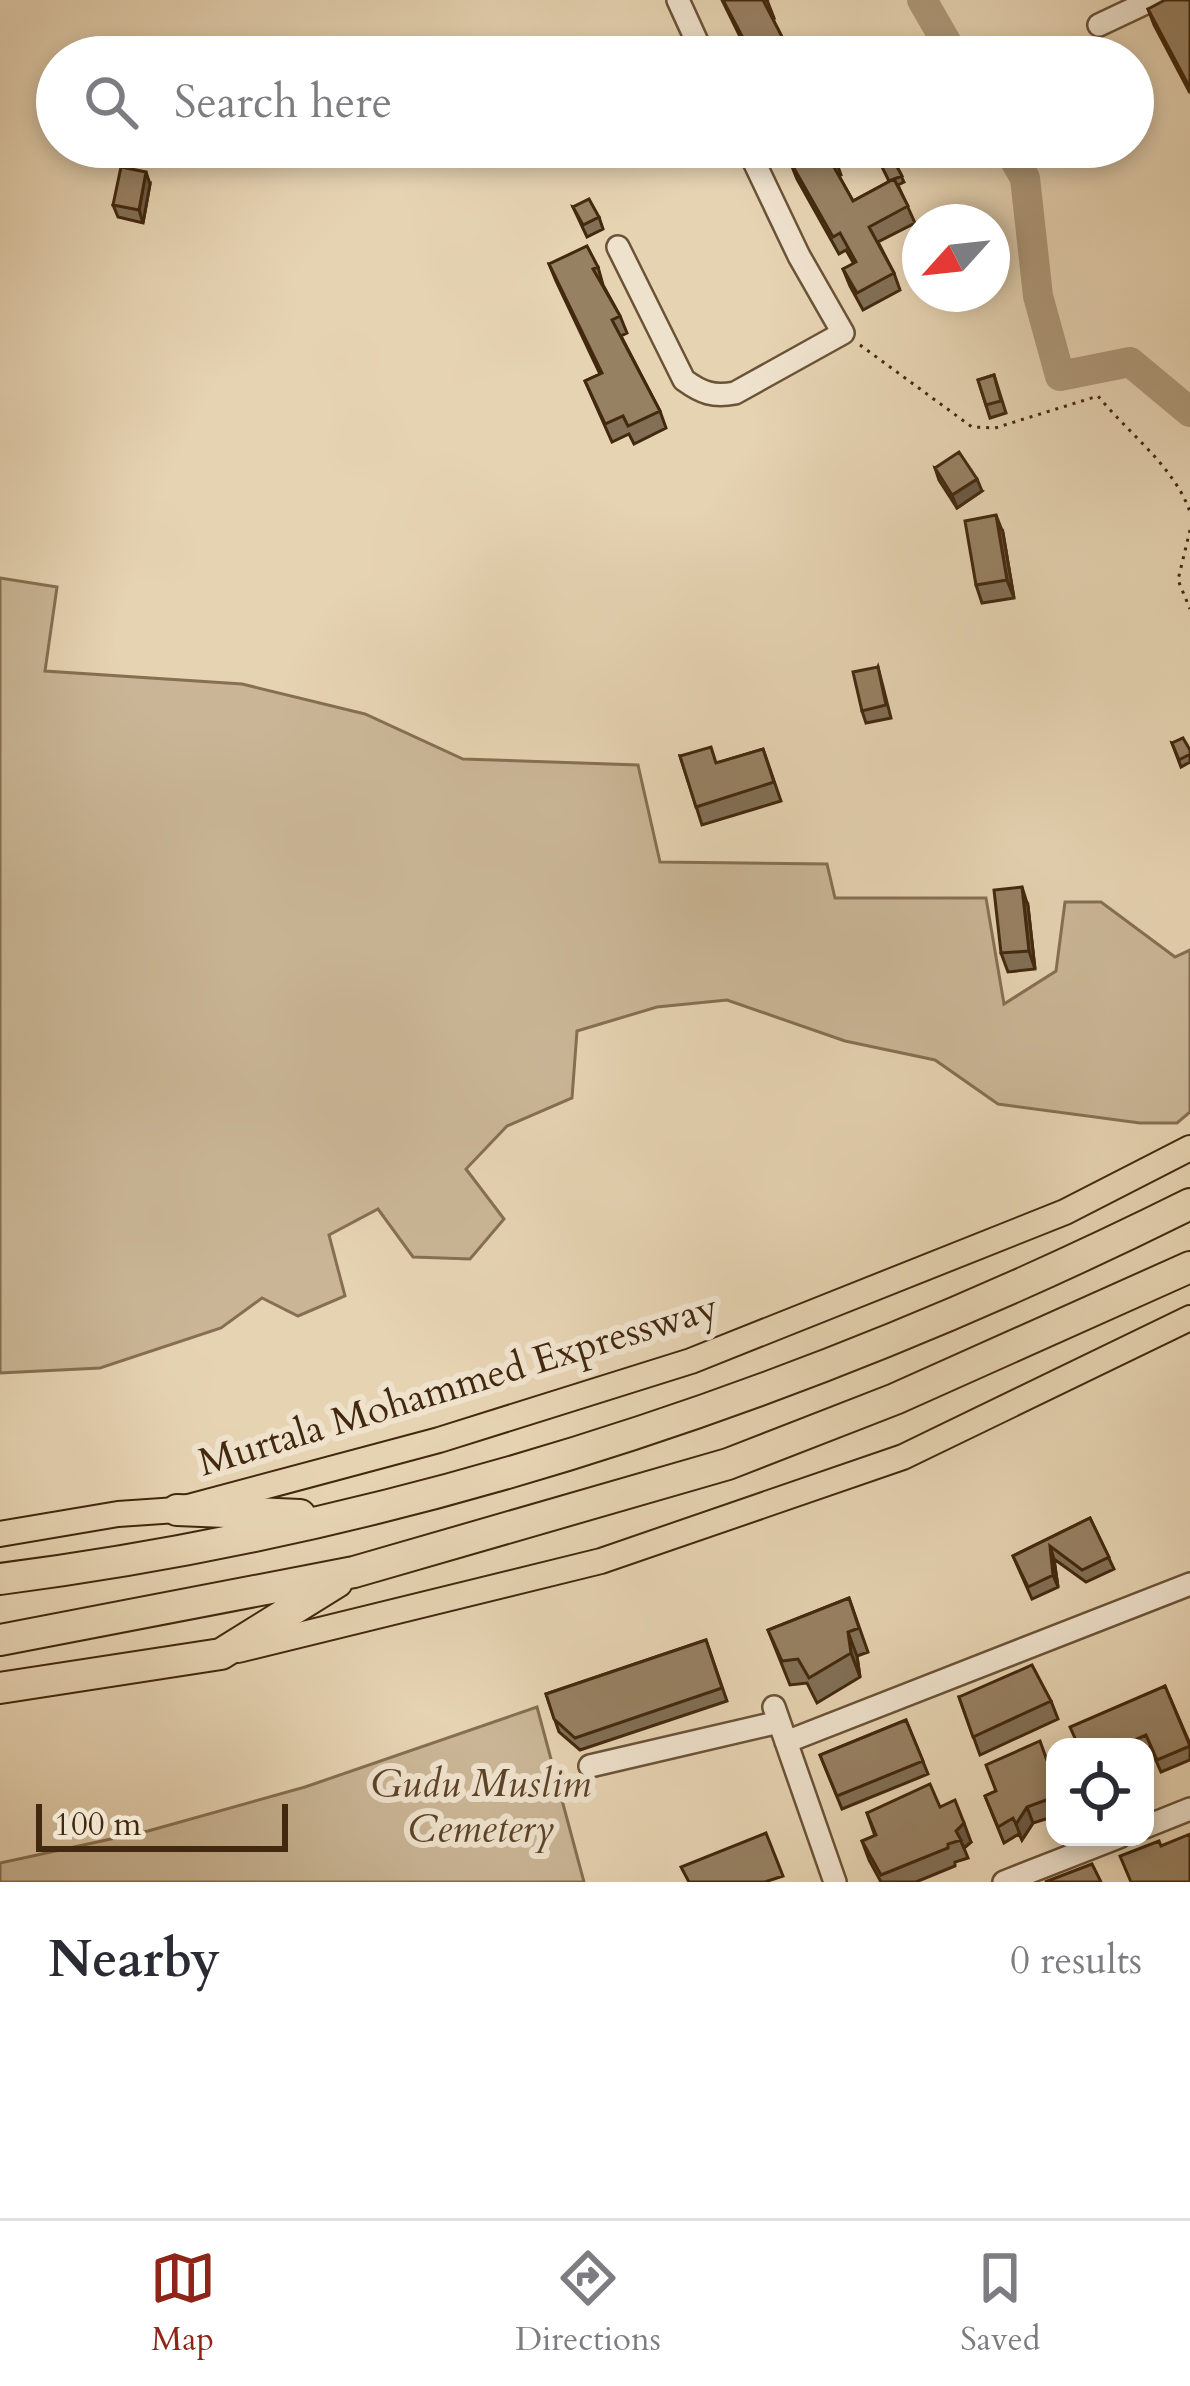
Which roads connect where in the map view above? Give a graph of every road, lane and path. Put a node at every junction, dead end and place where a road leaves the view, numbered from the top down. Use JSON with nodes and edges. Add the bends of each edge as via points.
{"nodes":[{"id":1,"x":678,"y":0,"type":"edge"},
{"id":2,"x":1152,"y":0,"type":"edge"},
{"id":3,"x":1099,"y":25,"type":"dead end"},
{"id":4,"x":694,"y":36,"type":"edge"},
{"id":5,"x":757,"y":168,"type":"edge"},
{"id":6,"x":618,"y":247,"type":"dead end"},
{"id":7,"x":843,"y":333,"type":"junction"},
{"id":8,"x":1190,"y":512,"type":"edge"},
{"id":9,"x":1190,"y":530,"type":"edge"},
{"id":10,"x":1190,"y":609,"type":"edge"},
{"id":11,"x":1190,"y":1148,"type":"edge"},
{"id":12,"x":1190,"y":1204,"type":"edge"},
{"id":13,"x":1190,"y":1217,"type":"edge"},
{"id":14,"x":1190,"y":1263,"type":"edge"},
{"id":15,"x":1190,"y":1318,"type":"edge"},
{"id":16,"x":177,"y":1510,"type":"junction"},
{"id":17,"x":348,"y":1516,"type":"junction"},
{"id":18,"x":0,"y":1534,"type":"edge"},
{"id":19,"x":354,"y":1572,"type":"junction"},
{"id":20,"x":0,"y":1580,"type":"edge"},
{"id":21,"x":1190,"y":1584,"type":"edge"},
{"id":22,"x":0,"y":1640,"type":"edge"},
{"id":23,"x":221,"y":1654,"type":"junction"},
{"id":24,"x":0,"y":1688,"type":"edge"},
{"id":25,"x":779,"y":1724,"type":"junction"},
{"id":26,"x":590,"y":1766,"type":"dead end"},
{"id":27,"x":1190,"y":1809,"type":"edge"},
{"id":28,"x":1154,"y":1823,"type":"edge"},
{"id":29,"x":1096,"y":1846,"type":"edge"},
{"id":30,"x":835,"y":1882,"type":"edge"},
{"id":31,"x":1004,"y":1882,"type":"edge"}],
"edges":[{"from":1,"to":4,"type":"street"},
{"from":2,"to":3,"type":"street"},
{"from":5,"to":7,"type":"street"},
{"from":6,"to":7,"type":"street","via":[[684,380],[700,392],[734,393]]},
{"from":7,"to":8,"type":"path","via":[[972,427],[995,428],[1098,396],[1159,462]]},
{"from":9,"to":10,"type":"path","via":[[1178,580]]},
{"from":11,"to":16,"type":"main road","name":"Murtala Mohammed Expressway","via":[[1065,1212],[691,1360],[439,1440]]},
{"from":12,"to":17,"type":"highway","via":[[893,1340],[716,1407]]},
{"from":13,"to":14,"type":"highway","via":[[1168,1237]]},
{"from":14,"to":19,"type":"highway","via":[[916,1390],[728,1464]]},
{"from":15,"to":23,"type":"main road","via":[[903,1456],[601,1561]]},
{"from":16,"to":17,"type":"highway"},
{"from":16,"to":18,"type":"main road","name":"Murtala Mohammed Expressway"},
{"from":17,"to":20,"type":"highway"},
{"from":19,"to":22,"type":"highway"},
{"from":19,"to":23,"type":"highway"},
{"from":21,"to":25,"type":"street"},
{"from":23,"to":24,"type":"highway"},
{"from":25,"to":26,"type":"street"},
{"from":25,"to":30,"type":"street"},
{"from":27,"to":28,"type":"street"},
{"from":29,"to":31,"type":"street"}]}
